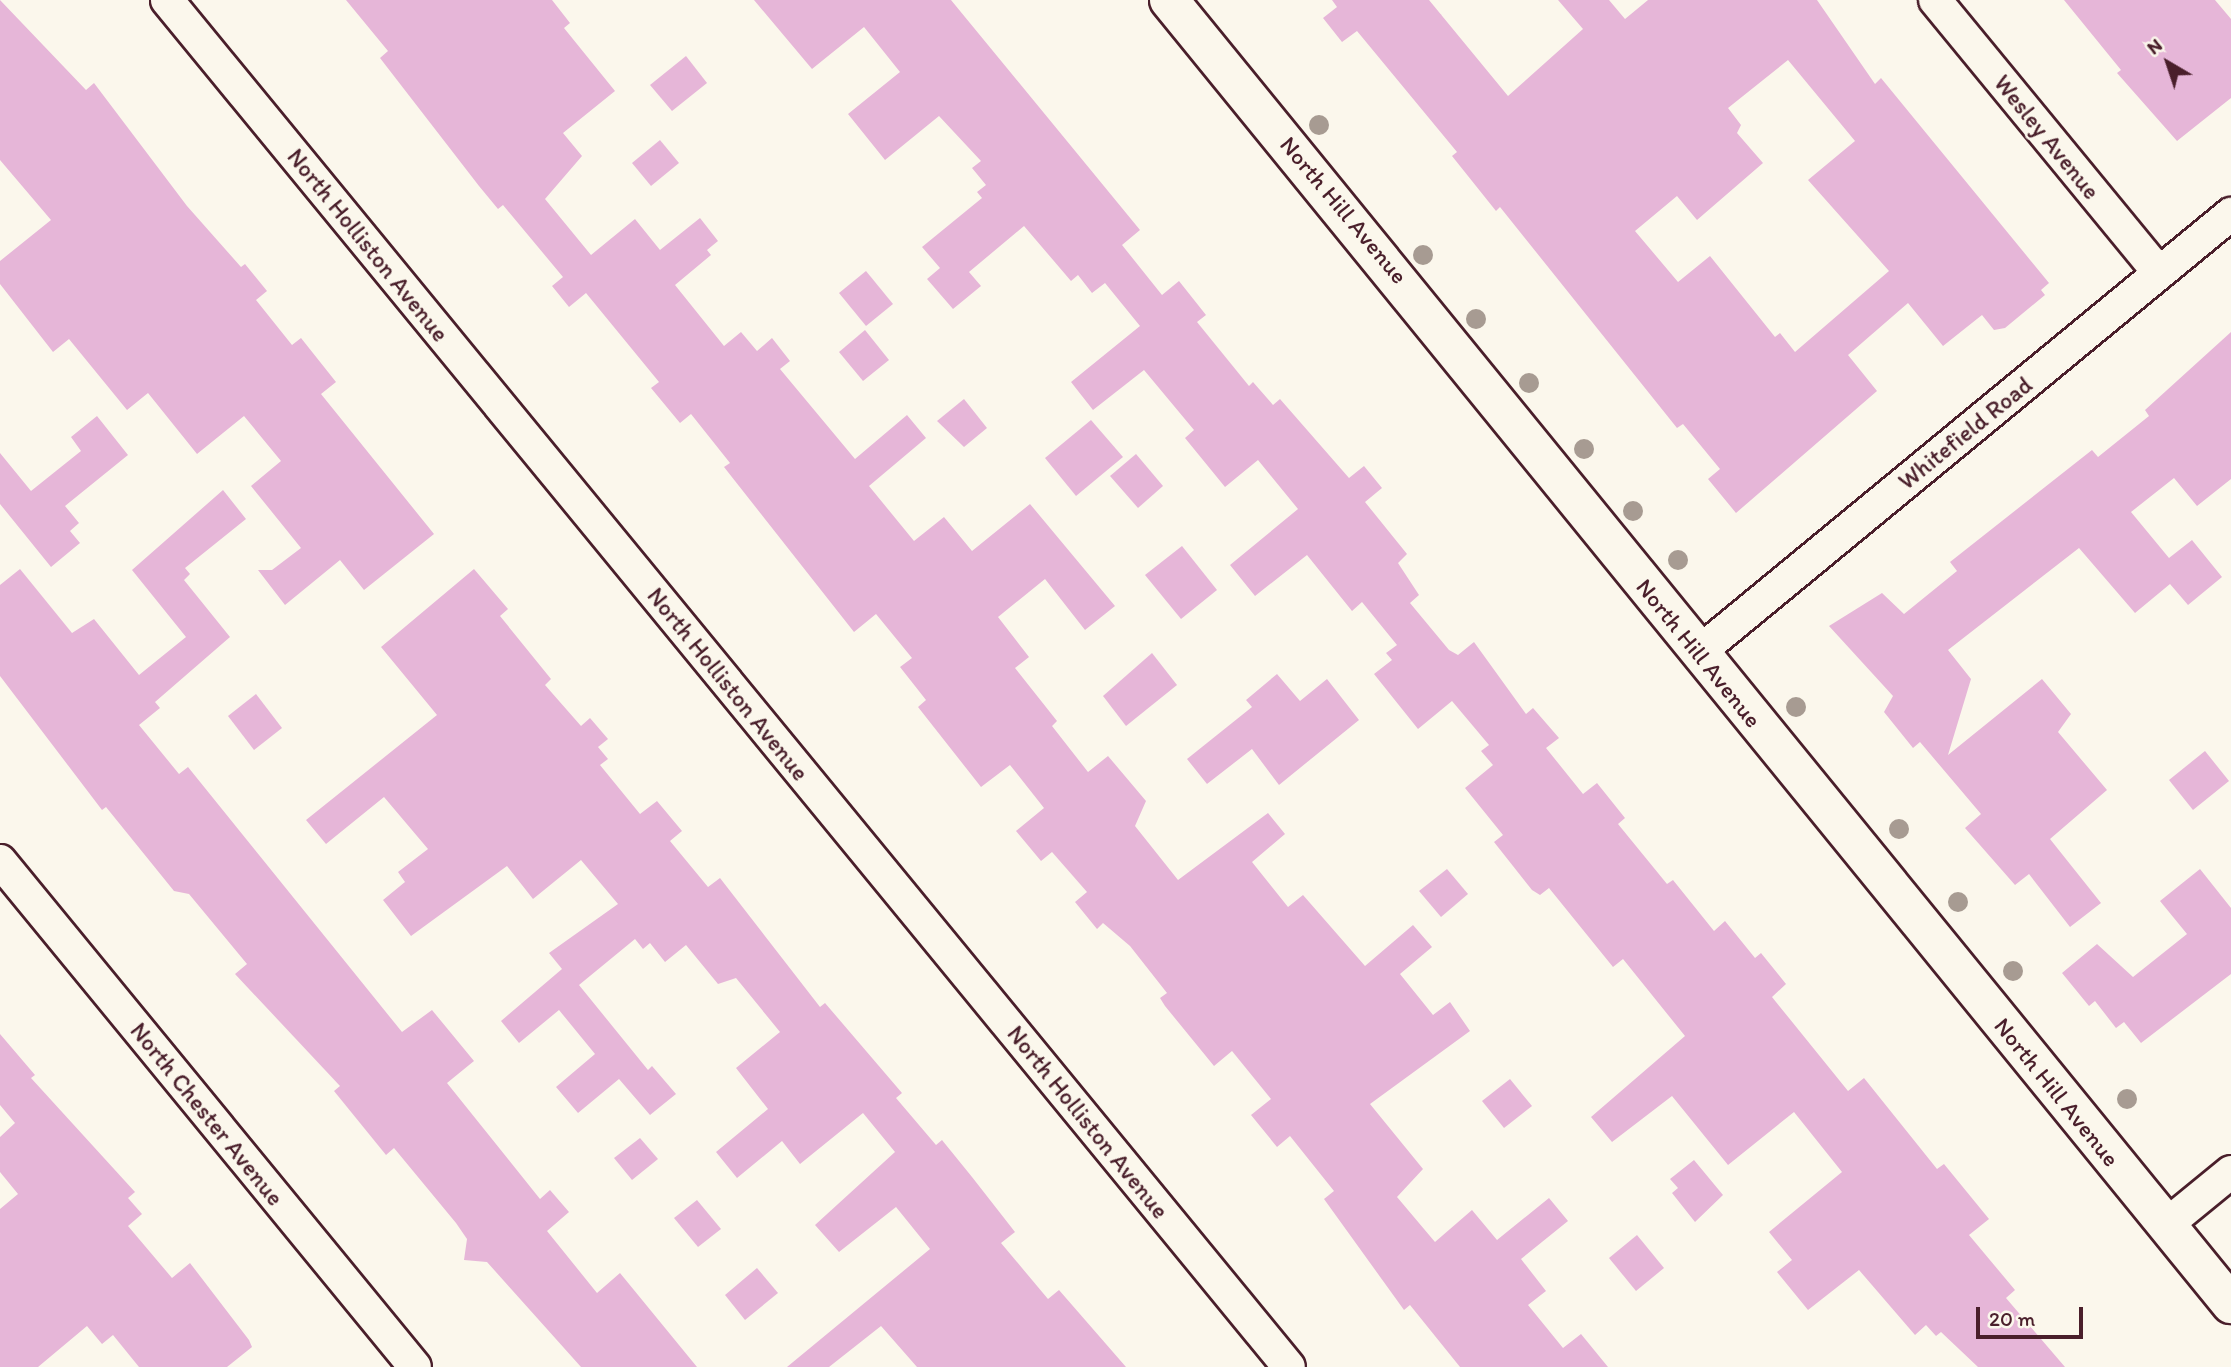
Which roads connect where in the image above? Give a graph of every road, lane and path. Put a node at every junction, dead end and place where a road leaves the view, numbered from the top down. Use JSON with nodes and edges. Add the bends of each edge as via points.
{"nodes":[{"id":1,"x":167,"y":0,"type":"edge"},
{"id":2,"x":1169,"y":0,"type":"edge"},
{"id":3,"x":1935,"y":0,"type":"edge"},
{"id":4,"x":2231,"y":214,"type":"edge"},
{"id":5,"x":2159,"y":273,"type":"junction"},
{"id":6,"x":1698,"y":653,"type":"junction"},
{"id":7,"x":0,"y":861,"type":"edge"},
{"id":8,"x":2231,"y":1172,"type":"edge"},
{"id":9,"x":2166,"y":1225,"type":"junction"},
{"id":10,"x":2231,"y":1304,"type":"edge"},
{"id":11,"x":415,"y":1367,"type":"edge"},
{"id":12,"x":1289,"y":1367,"type":"edge"}],
"edges":[{"from":1,"to":12,"type":"street","name":"North Holliston Avenue"},
{"from":2,"to":6,"type":"street","name":"North Hill Avenue","via":[[1378,250]]},
{"from":3,"to":5,"type":"street","name":"Wesley Avenue"},
{"from":4,"to":5,"type":"street","name":"Whitefield Road"},
{"from":5,"to":6,"type":"street","name":"Whitefield Road"},
{"from":6,"to":9,"type":"street","name":"North Hill Avenue"},
{"from":7,"to":11,"type":"street","name":"North Chester Avenue"},
{"from":8,"to":9,"type":"street"},
{"from":9,"to":10,"type":"street","name":"North Hill Avenue"}]}
